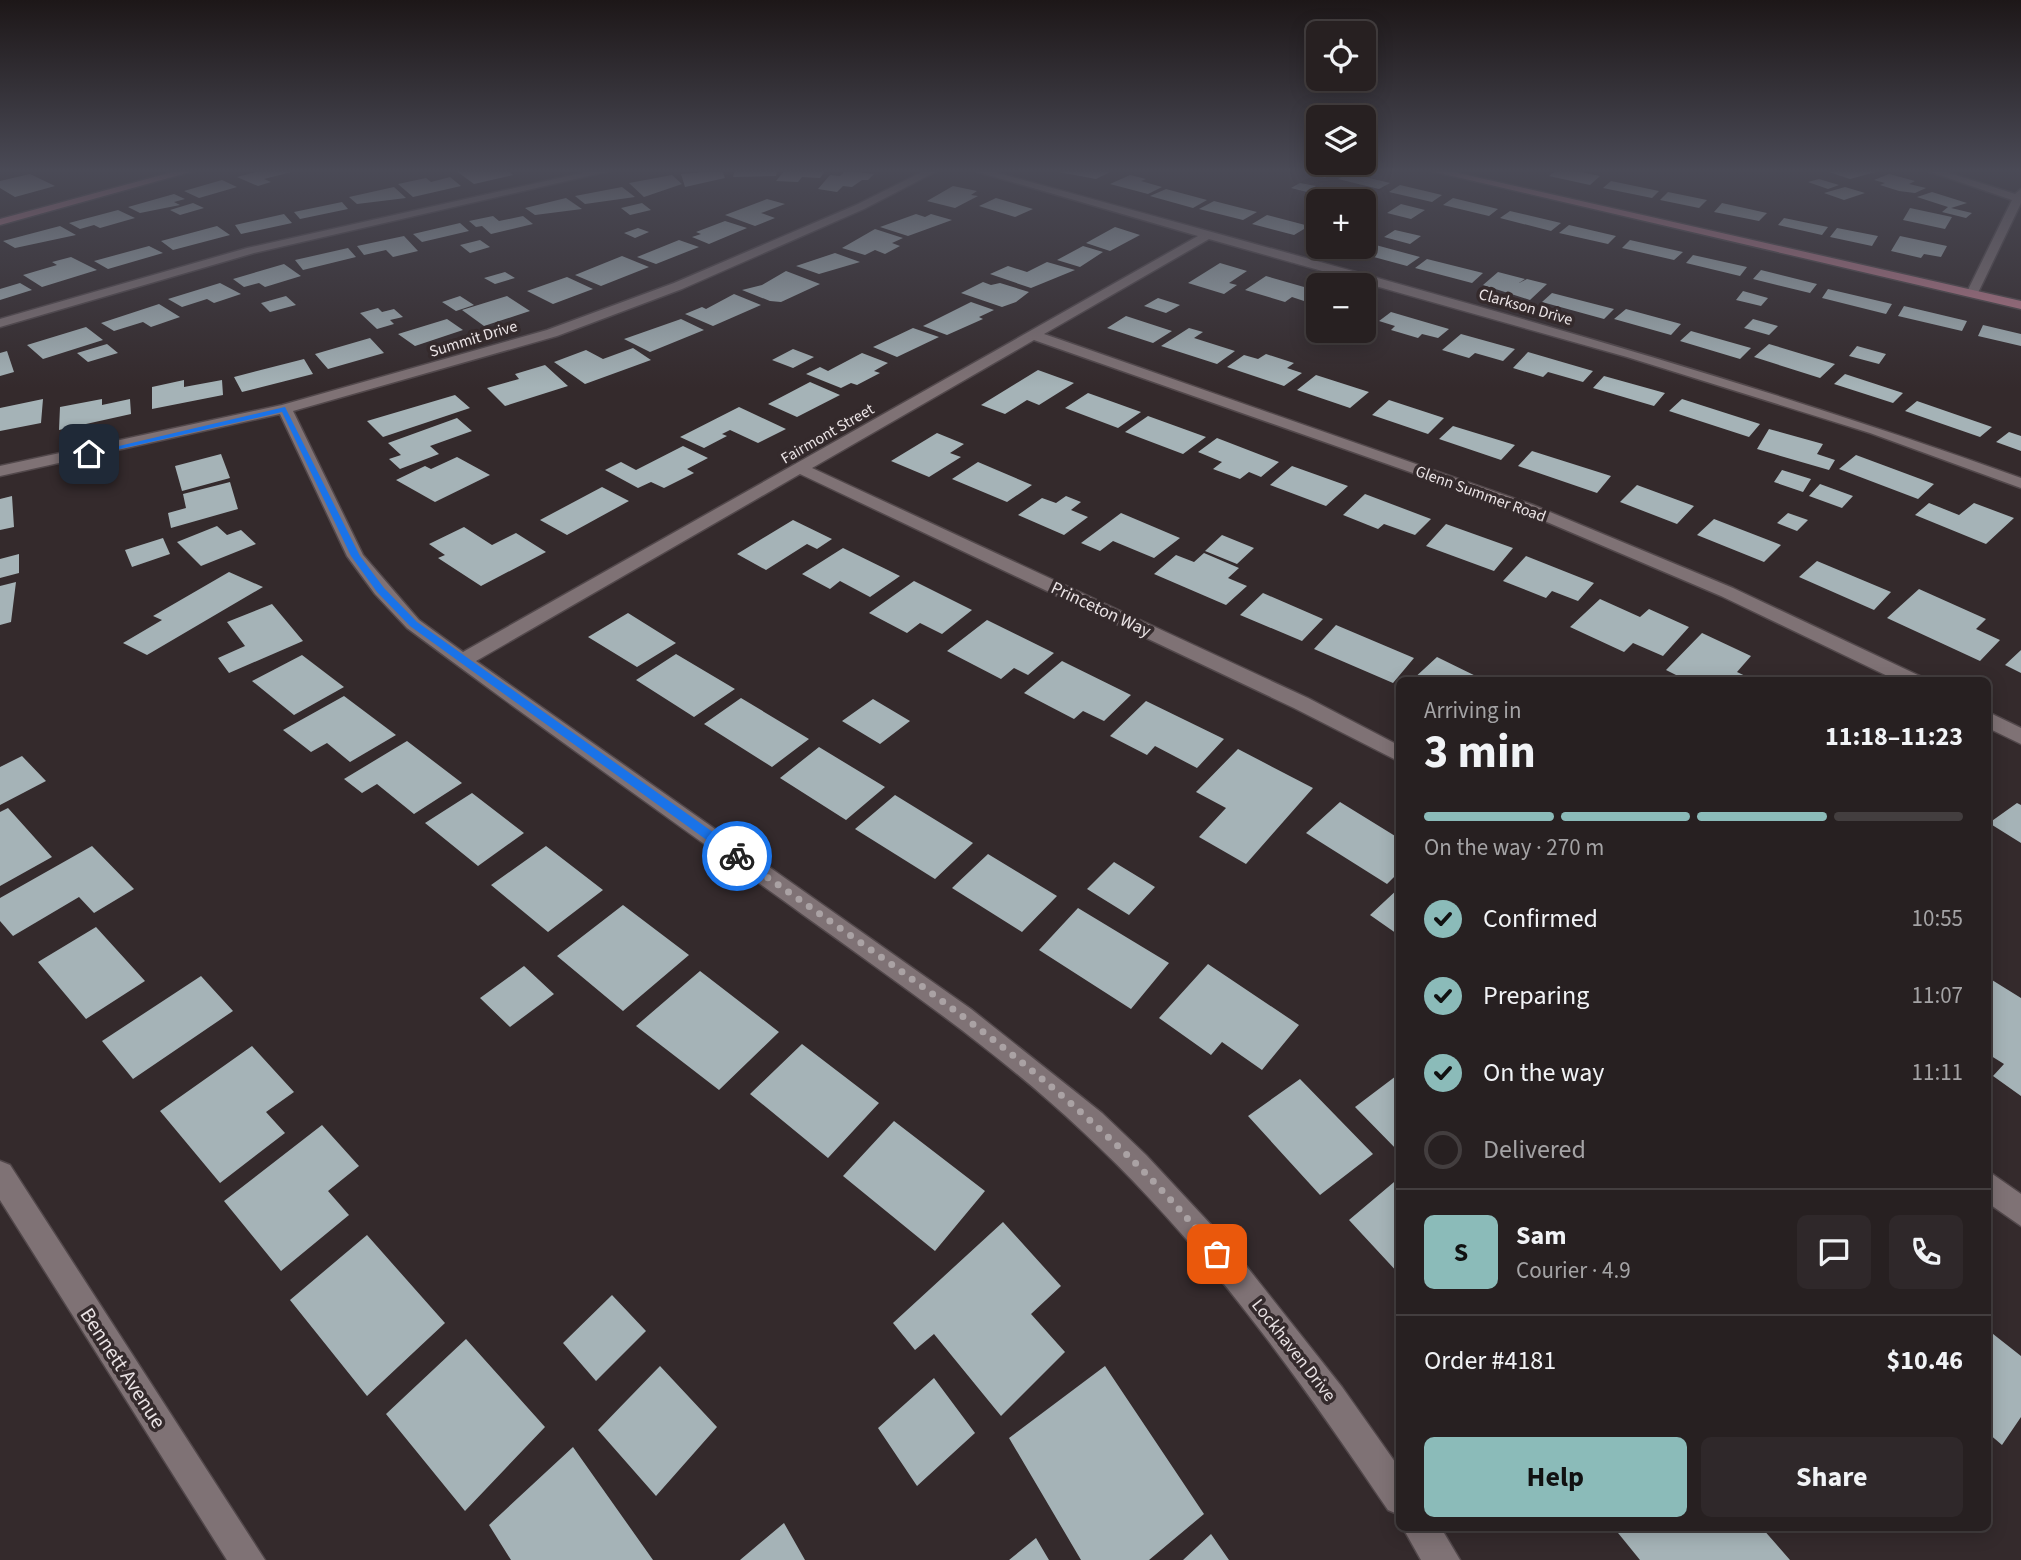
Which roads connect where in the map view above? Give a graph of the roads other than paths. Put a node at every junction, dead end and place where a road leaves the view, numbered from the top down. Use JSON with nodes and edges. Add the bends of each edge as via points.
{"nodes":[{"id":1,"x":283,"y":243,"type":"edge"},
{"id":2,"x":775,"y":243,"type":"edge"},
{"id":3,"x":1194,"y":243,"type":"edge"},
{"id":4,"x":1235,"y":243,"type":"edge"},
{"id":5,"x":1749,"y":243,"type":"edge"},
{"id":6,"x":1997,"y":243,"type":"edge"},
{"id":7,"x":1972,"y":294,"type":"junction"},
{"id":8,"x":2021,"y":305,"type":"edge"},
{"id":9,"x":0,"y":323,"type":"edge"},
{"id":10,"x":1034,"y":335,"type":"junction"},
{"id":11,"x":285,"y":409,"type":"junction"},
{"id":12,"x":800,"y":468,"type":"junction"},
{"id":13,"x":0,"y":471,"type":"edge"},
{"id":14,"x":2021,"y":483,"type":"edge"},
{"id":15,"x":463,"y":660,"type":"junction"},
{"id":16,"x":1907,"y":677,"type":"edge"},
{"id":17,"x":1991,"y":721,"type":"edge"},
{"id":18,"x":2021,"y":737,"type":"edge"},
{"id":19,"x":1396,"y":753,"type":"edge"},
{"id":20,"x":0,"y":1175,"type":"edge"},
{"id":21,"x":1991,"y":1187,"type":"edge"},
{"id":22,"x":2021,"y":1212,"type":"edge"},
{"id":23,"x":1396,"y":1492,"type":"edge"},
{"id":24,"x":1422,"y":1531,"type":"edge"},
{"id":25,"x":247,"y":1560,"type":"edge"},
{"id":26,"x":1442,"y":1560,"type":"edge"}],
"edges":[{"from":1,"to":9,"type":"street"},
{"from":2,"to":11,"type":"street","name":"Summit Drive","via":[[612,312],[466,359]]},
{"from":3,"to":10,"type":"street","name":"Fairmont Street"},
{"from":4,"to":14,"type":"street","name":"Clarkson Drive","via":[[1765,394]]},
{"from":5,"to":7,"type":"main road"},
{"from":6,"to":7,"type":"street"},
{"from":7,"to":8,"type":"main road"},
{"from":10,"to":12,"type":"street","name":"Fairmont Street"},
{"from":10,"to":16,"type":"street","name":"Glenn Summer Road","via":[[1527,508],[1727,592]]},
{"from":11,"to":13,"type":"street","name":"Summit Drive"},
{"from":11,"to":15,"type":"street","name":"Lockhaven Drive","via":[[355,556],[414,624]]},
{"from":12,"to":15,"type":"street","name":"Fairmont Street"},
{"from":12,"to":19,"type":"street","name":"Princeton Way","via":[[1301,703]]},
{"from":15,"to":23,"type":"street","name":"Lockhaven Drive","via":[[923,988],[1010,1052],[1093,1123],[1201,1233],[1332,1397]]},
{"from":17,"to":18,"type":"street"},
{"from":20,"to":25,"type":"street","name":"Bennett Avenue"},
{"from":21,"to":22,"type":"street"},
{"from":24,"to":26,"type":"street"}]}
